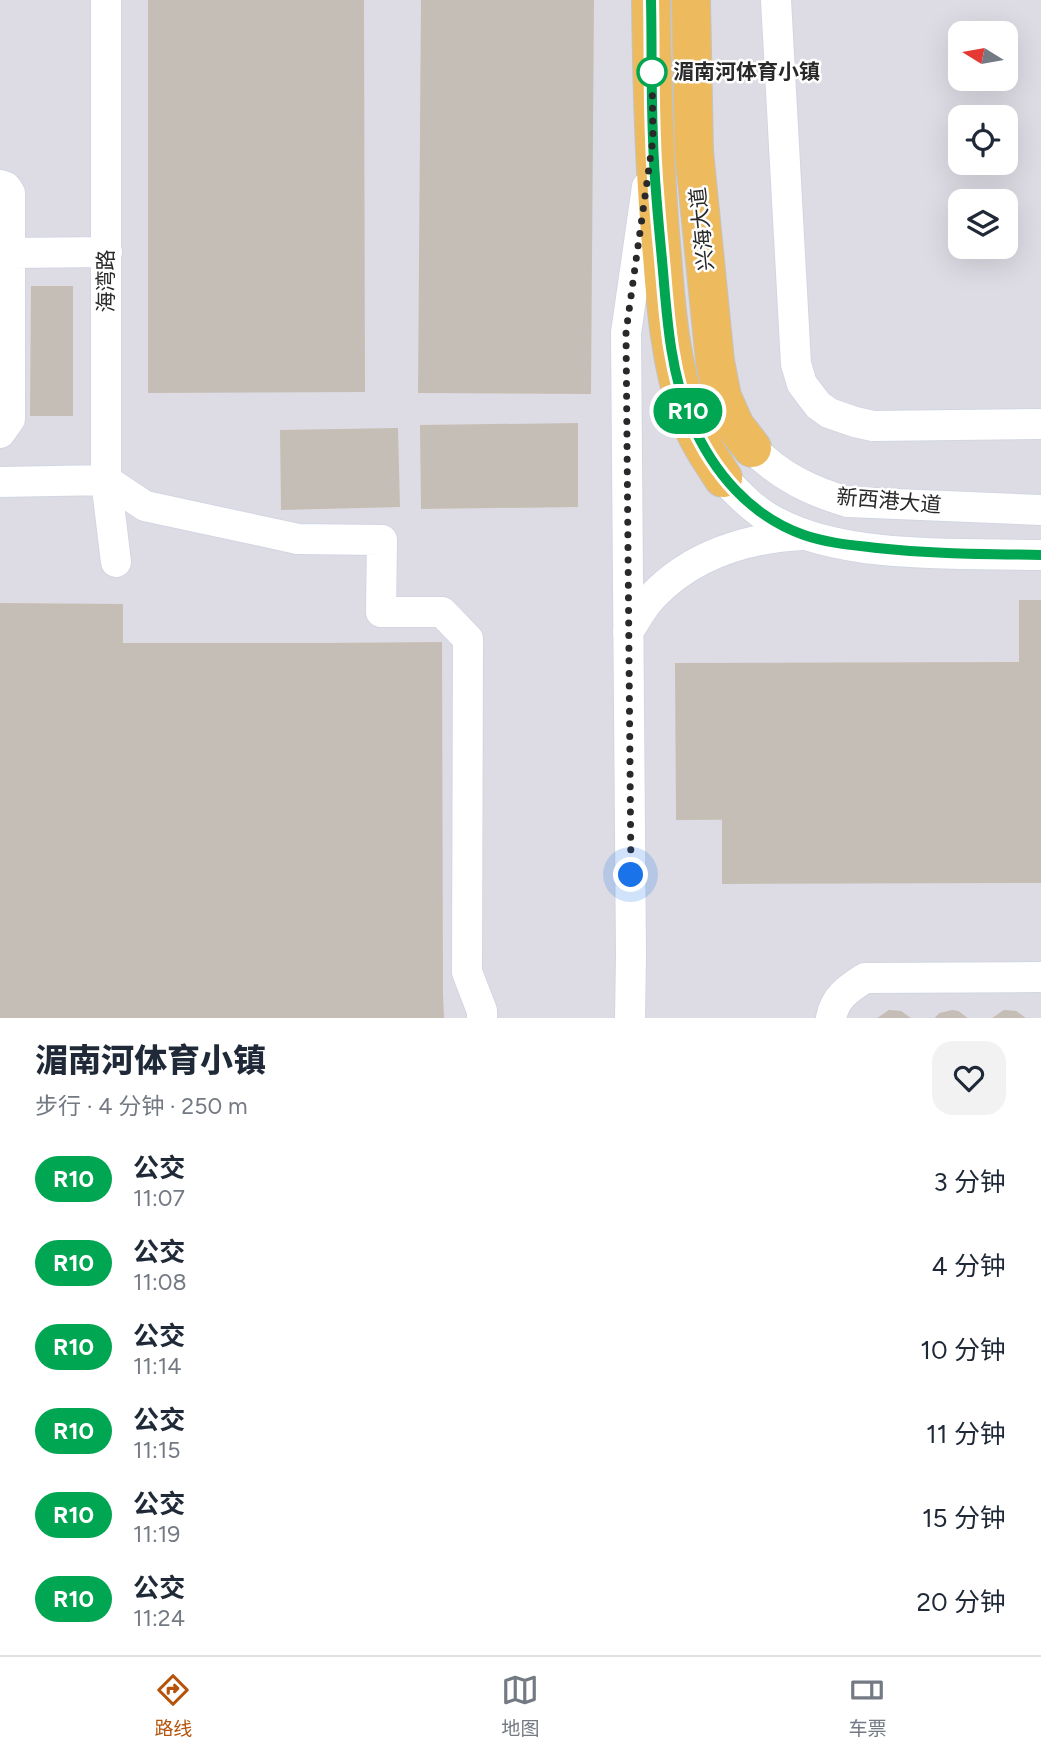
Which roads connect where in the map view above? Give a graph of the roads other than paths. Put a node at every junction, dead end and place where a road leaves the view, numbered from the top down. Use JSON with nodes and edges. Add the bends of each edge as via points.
{"nodes":[{"id":1,"x":106,"y":0,"type":"edge"},
{"id":2,"x":651,"y":0,"type":"edge"},
{"id":3,"x":691,"y":0,"type":"edge"},
{"id":4,"x":776,"y":0,"type":"edge"},
{"id":5,"x":653,"y":139,"type":"junction"},
{"id":6,"x":0,"y":185,"type":"edge"},
{"id":7,"x":107,"y":252,"type":"junction"},
{"id":8,"x":10,"y":253,"type":"junction"},
{"id":9,"x":1041,"y":424,"type":"edge"},
{"id":10,"x":0,"y":432,"type":"edge"},
{"id":11,"x":752,"y":448,"type":"joint"},
{"id":12,"x":723,"y":478,"type":"joint"},
{"id":13,"x":107,"y":480,"type":"junction"},
{"id":14,"x":0,"y":482,"type":"edge"},
{"id":15,"x":1041,"y":510,"type":"edge"},
{"id":16,"x":804,"y":535,"type":"junction"},
{"id":17,"x":1041,"y":555,"type":"edge"},
{"id":18,"x":116,"y":562,"type":"dead end"},
{"id":19,"x":628,"y":632,"type":"junction"},
{"id":20,"x":1041,"y":977,"type":"edge"},
{"id":21,"x":482,"y":1018,"type":"edge"},
{"id":22,"x":630,"y":1018,"type":"edge"},
{"id":23,"x":831,"y":1018,"type":"edge"}],
"edges":[{"from":1,"to":7,"type":"street","name":"海湾路"},
{"from":2,"to":5,"type":"main road","name":"兴海大道"},
{"from":3,"to":11,"type":"main road","name":"兴海大道","via":[[694,151],[715,361],[722,397]]},
{"from":4,"to":9,"type":"street","via":[[796,364],[809,396],[829,413],[873,426]]},
{"from":5,"to":12,"type":"main road","name":"兴海大道","via":[[666,297],[679,381],[690,419]]},
{"from":5,"to":19,"type":"street","via":[[626,332]]},
{"from":6,"to":8,"type":"street","via":[[10,193]]},
{"from":7,"to":8,"type":"street"},
{"from":7,"to":13,"type":"street","name":"海湾路"},
{"from":8,"to":10,"type":"street","via":[[10,419]]},
{"from":11,"to":15,"type":"street","name":"新西港大道","via":[[792,480],[818,494],[848,502]]},
{"from":12,"to":16,"type":"street","via":[[766,516]]},
{"from":13,"to":14,"type":"street"},
{"from":13,"to":18,"type":"street","name":"海湾路"},
{"from":13,"to":21,"type":"street","via":[[145,506],[298,539],[382,540],[381,612],[442,612],[468,639],[467,972]]},
{"from":16,"to":17,"type":"street","via":[[894,550]]},
{"from":16,"to":19,"type":"street","via":[[749,541],[696,563],[651,597]]},
{"from":19,"to":22,"type":"street"},
{"from":20,"to":23,"type":"street","via":[[865,978],[845,991]]}]}
